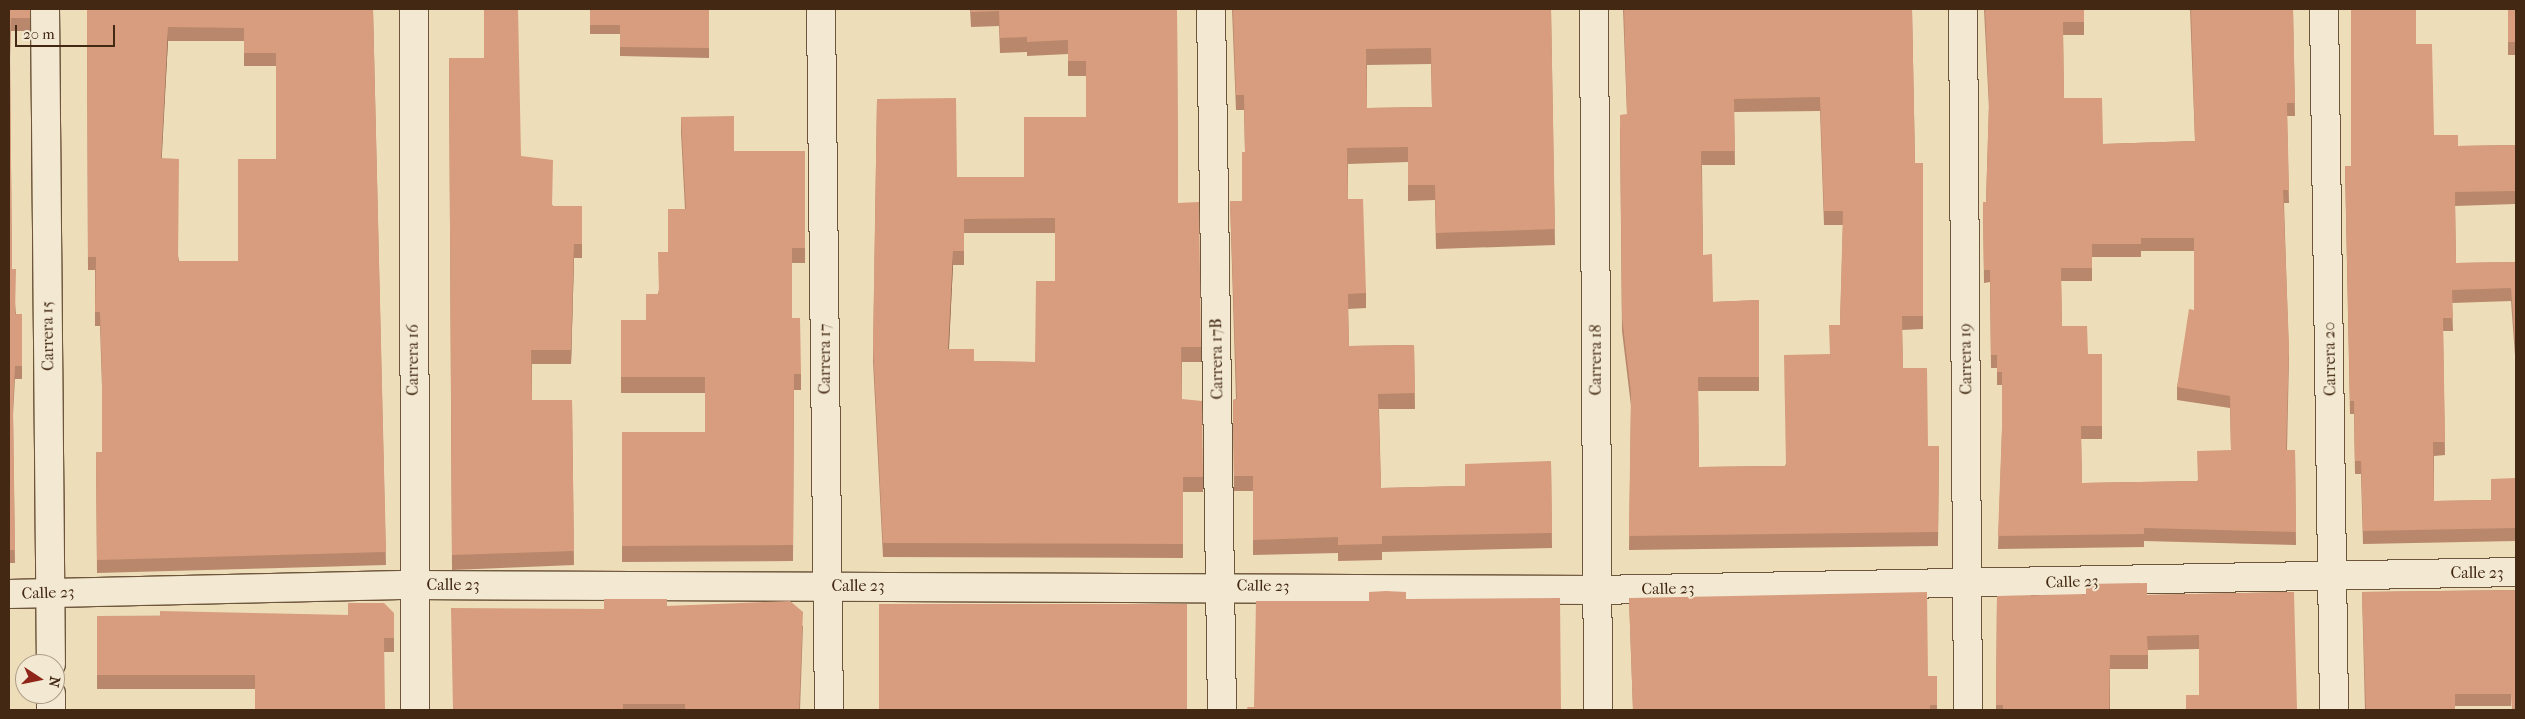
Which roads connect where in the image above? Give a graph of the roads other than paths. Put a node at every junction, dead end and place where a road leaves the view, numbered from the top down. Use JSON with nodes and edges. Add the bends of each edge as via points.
{"nodes":[{"id":1,"x":45,"y":9,"type":"edge"},
{"id":2,"x":414,"y":9,"type":"edge"},
{"id":3,"x":822,"y":9,"type":"edge"},
{"id":4,"x":1211,"y":9,"type":"edge"},
{"id":5,"x":1594,"y":9,"type":"edge"},
{"id":6,"x":1963,"y":9,"type":"edge"},
{"id":7,"x":2324,"y":9,"type":"edge"},
{"id":8,"x":2516,"y":572,"type":"edge"},
{"id":9,"x":2334,"y":573,"type":"junction"},
{"id":10,"x":412,"y":585,"type":"junction"},
{"id":11,"x":1968,"y":585,"type":"junction"},
{"id":12,"x":827,"y":586,"type":"junction"},
{"id":13,"x":1222,"y":586,"type":"junction"},
{"id":14,"x":1596,"y":590,"type":"junction"},
{"id":15,"x":50,"y":592,"type":"junction"},
{"id":16,"x":9,"y":594,"type":"edge"},
{"id":17,"x":51,"y":654,"type":"edge"},
{"id":18,"x":415,"y":710,"type":"edge"},
{"id":19,"x":829,"y":710,"type":"edge"},
{"id":20,"x":1222,"y":710,"type":"edge"},
{"id":21,"x":1598,"y":710,"type":"edge"},
{"id":22,"x":1968,"y":710,"type":"edge"},
{"id":23,"x":2334,"y":710,"type":"edge"}],
"edges":[{"from":1,"to":15,"type":"street","name":"Carrera 15"},
{"from":2,"to":10,"type":"street","name":"Carrera 16"},
{"from":3,"to":12,"type":"street","name":"Carrera 17"},
{"from":4,"to":13,"type":"street","name":"Carrera 17B"},
{"from":5,"to":14,"type":"street","name":"Carrera 18"},
{"from":6,"to":11,"type":"street","name":"Carrera 19"},
{"from":7,"to":9,"type":"street","name":"Carrera 20"},
{"from":8,"to":9,"type":"street","name":"Calle 23"},
{"from":9,"to":11,"type":"street","name":"Calle 23"},
{"from":9,"to":23,"type":"street","name":"Carrera 20"},
{"from":10,"to":12,"type":"street","name":"Calle 23"},
{"from":10,"to":15,"type":"street","name":"Calle 23"},
{"from":10,"to":18,"type":"street","name":"Carrera 16"},
{"from":11,"to":14,"type":"street","name":"Calle 23"},
{"from":11,"to":22,"type":"street","name":"Carrera 19"},
{"from":12,"to":13,"type":"street","name":"Calle 23"},
{"from":12,"to":19,"type":"street","name":"Carrera 17"},
{"from":13,"to":14,"type":"street","name":"Calle 23"},
{"from":13,"to":20,"type":"street","name":"Carrera 17B"},
{"from":14,"to":21,"type":"street","name":"Carrera 18"},
{"from":15,"to":16,"type":"street","name":"Calle 23"},
{"from":15,"to":17,"type":"street","name":"Carrera 15"}]}
